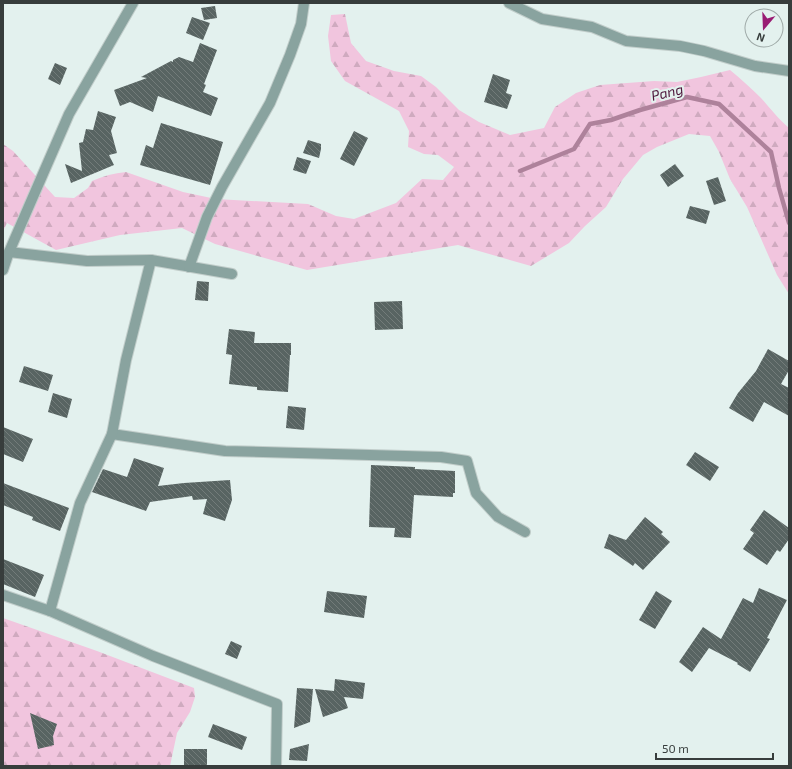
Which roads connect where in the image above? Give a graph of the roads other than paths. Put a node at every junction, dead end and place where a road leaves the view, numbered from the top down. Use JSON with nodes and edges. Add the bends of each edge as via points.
{"nodes":[{"id":1,"x":133,"y":3,"type":"edge"},
{"id":2,"x":304,"y":3,"type":"edge"},
{"id":3,"x":510,"y":3,"type":"edge"},
{"id":4,"x":789,"y":71,"type":"edge"},
{"id":5,"x":10,"y":252,"type":"junction"},
{"id":6,"x":151,"y":260,"type":"junction"},
{"id":7,"x":189,"y":266,"type":"junction"},
{"id":8,"x":3,"y":270,"type":"edge"},
{"id":9,"x":232,"y":274,"type":"dead end"},
{"id":10,"x":112,"y":434,"type":"junction"},
{"id":11,"x":525,"y":532,"type":"dead end"},
{"id":12,"x":3,"y":595,"type":"edge"},
{"id":13,"x":50,"y":611,"type":"junction"},
{"id":14,"x":276,"y":766,"type":"edge"}],
"edges":[{"from":1,"to":5,"type":"street","via":[[69,114]]},
{"from":2,"to":7,"type":"street","via":[[301,24],[270,103],[207,217]]},
{"from":3,"to":4,"type":"street","via":[[542,19],[592,27],[626,41],[680,46],[755,66]]},
{"from":5,"to":6,"type":"street","via":[[87,261]]},
{"from":5,"to":8,"type":"street"},
{"from":6,"to":7,"type":"street"},
{"from":6,"to":10,"type":"street","via":[[126,360]]},
{"from":7,"to":9,"type":"street"},
{"from":10,"to":11,"type":"street","via":[[225,451],[441,457],[468,461],[476,493],[498,517]]},
{"from":10,"to":13,"type":"street","via":[[80,503]]},
{"from":12,"to":13,"type":"street"},
{"from":13,"to":14,"type":"street","via":[[153,656],[277,704]]}]}
